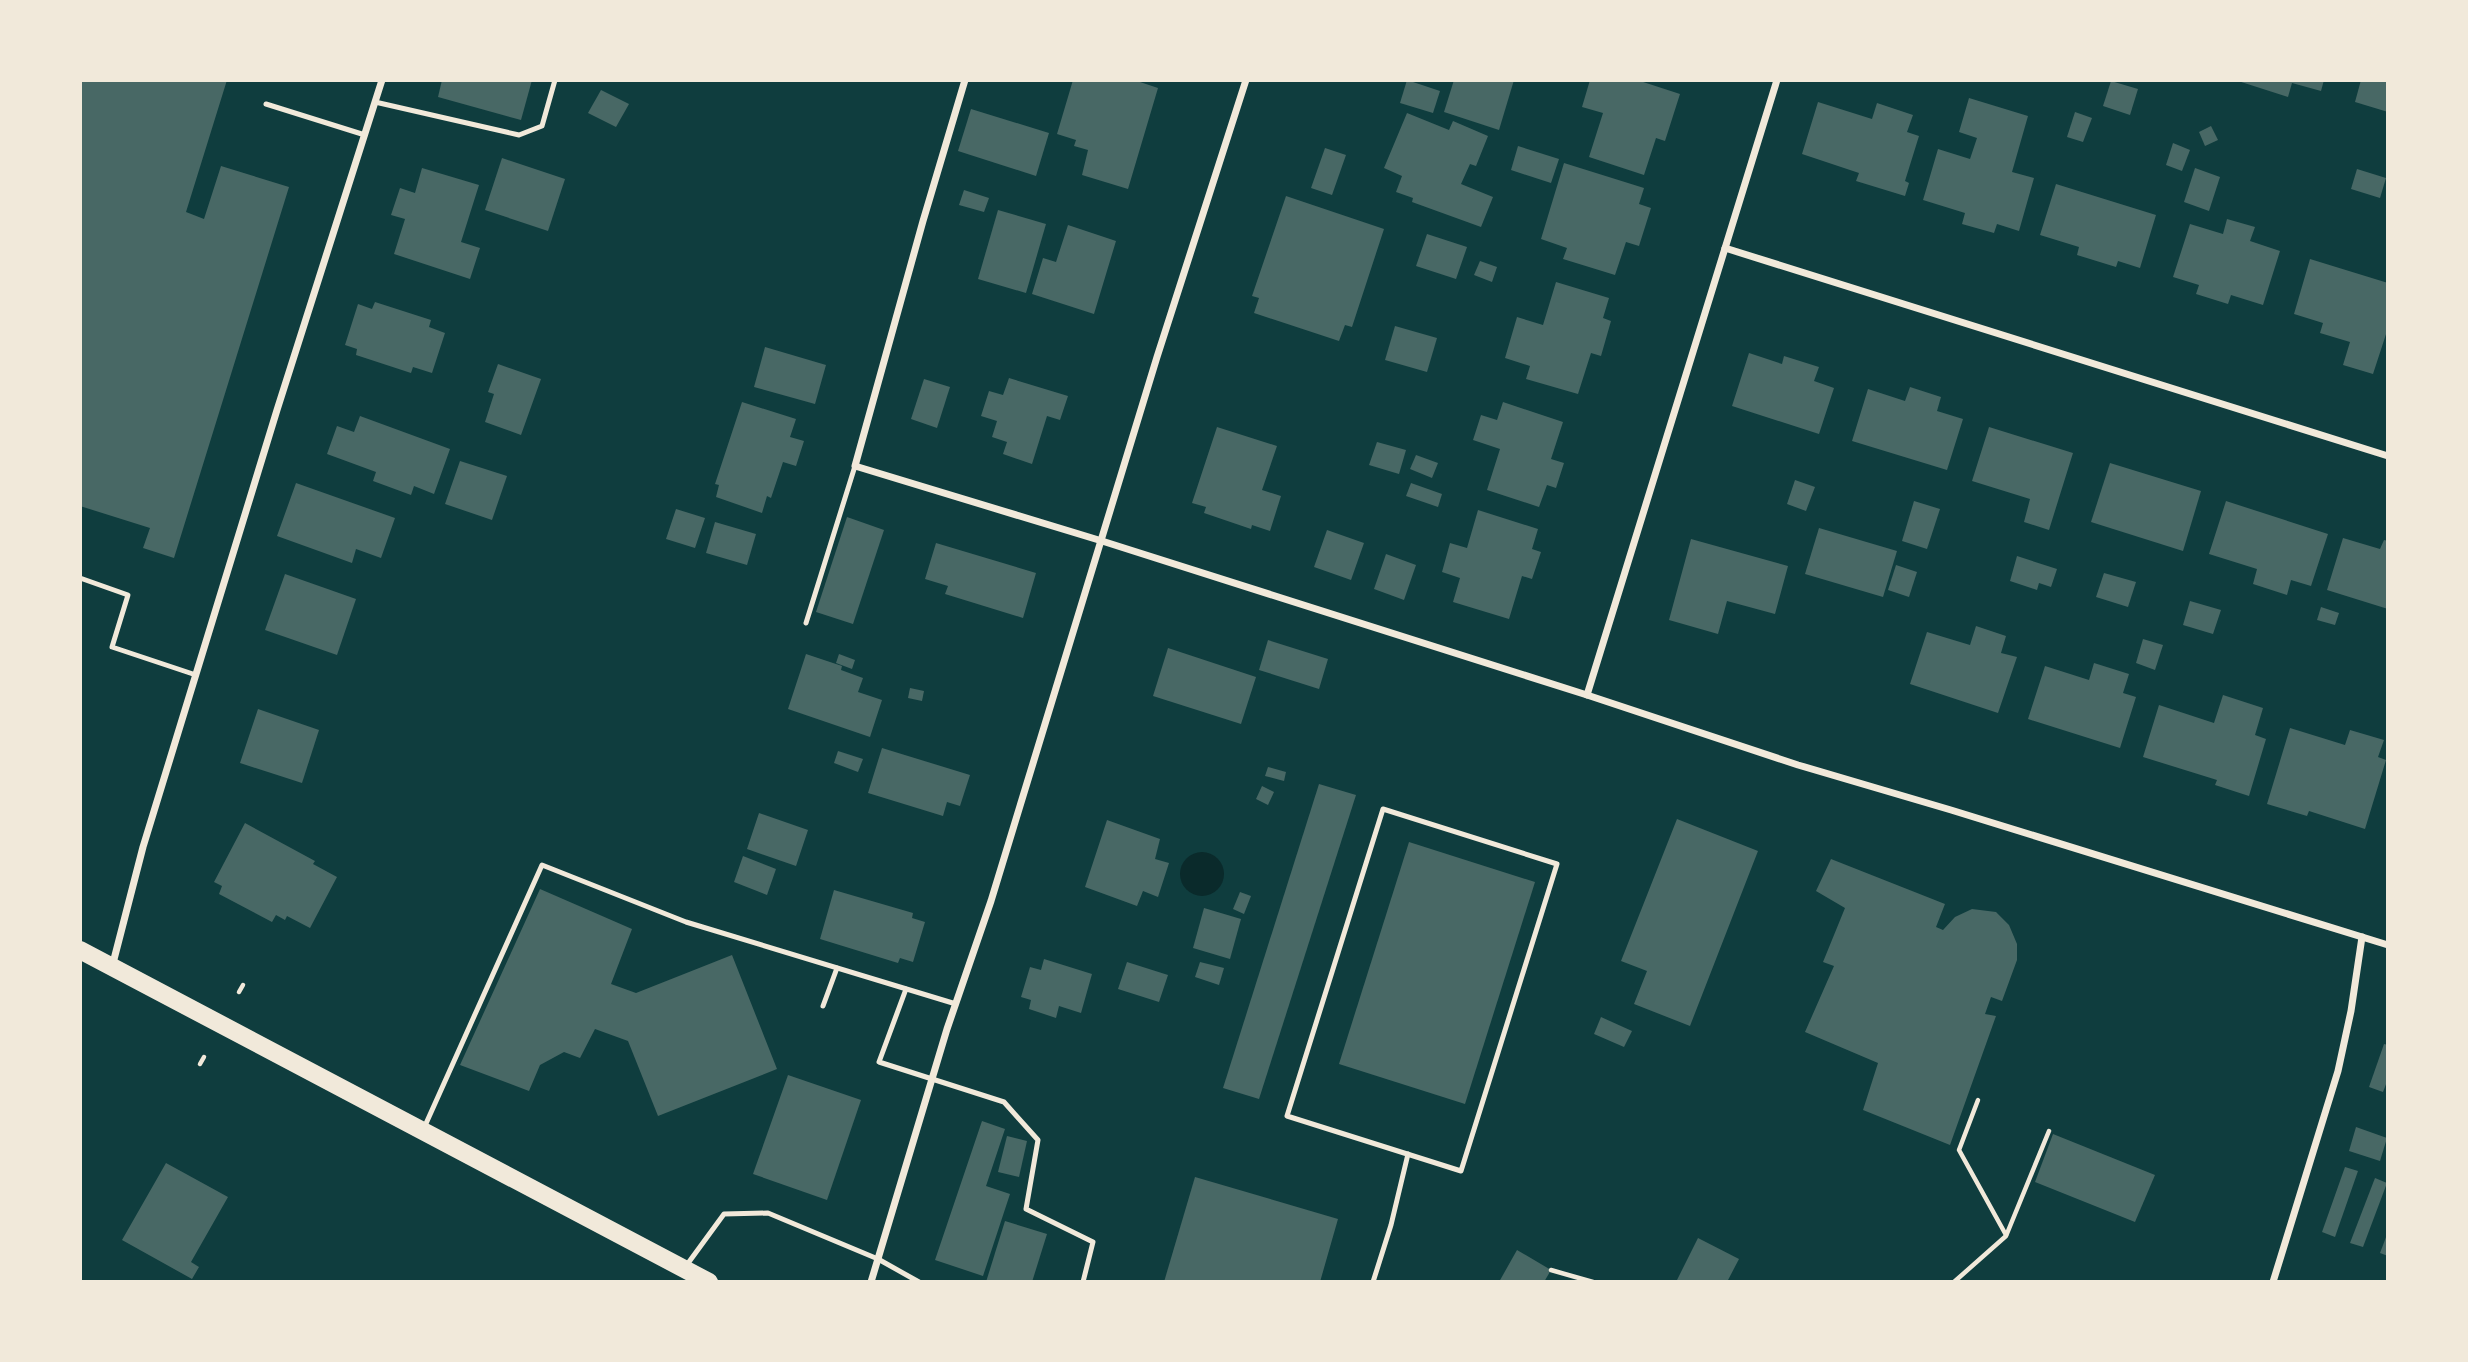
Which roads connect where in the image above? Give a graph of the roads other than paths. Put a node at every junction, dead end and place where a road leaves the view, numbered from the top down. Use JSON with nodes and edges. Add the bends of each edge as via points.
{"nodes":[{"id":1,"x":382,"y":80,"type":"edge"},
{"id":2,"x":555,"y":80,"type":"edge"},
{"id":3,"x":965,"y":80,"type":"edge"},
{"id":4,"x":1246,"y":80,"type":"edge"},
{"id":5,"x":1777,"y":80,"type":"edge"},
{"id":6,"x":375,"y":102,"type":"junction"},
{"id":7,"x":266,"y":104,"type":"dead end"},
{"id":8,"x":365,"y":135,"type":"junction"},
{"id":9,"x":1725,"y":248,"type":"junction"},
{"id":10,"x":2388,"y":456,"type":"edge"},
{"id":11,"x":855,"y":466,"type":"junction"},
{"id":12,"x":1102,"y":541,"type":"junction"},
{"id":13,"x":80,"y":578,"type":"edge"},
{"id":14,"x":806,"y":623,"type":"dead end"},
{"id":15,"x":196,"y":675,"type":"junction"},
{"id":16,"x":1587,"y":695,"type":"junction"},
{"id":17,"x":2362,"y":937,"type":"junction"},
{"id":18,"x":2388,"y":945,"type":"edge"},
{"id":19,"x":80,"y":950,"type":"edge"},
{"id":20,"x":112,"y":967,"type":"junction"},
{"id":21,"x":837,"y":968,"type":"junction"},
{"id":22,"x":906,"y":989,"type":"junction"},
{"id":23,"x":956,"y":1004,"type":"junction"},
{"id":24,"x":823,"y":1006,"type":"dead end"},
{"id":25,"x":933,"y":1079,"type":"junction"},
{"id":26,"x":422,"y":1130,"type":"junction"},
{"id":27,"x":1408,"y":1154,"type":"junction"},
{"id":28,"x":878,"y":1259,"type":"junction"},
{"id":29,"x":684,"y":1268,"type":"junction"},
{"id":30,"x":709,"y":1282,"type":"edge"},
{"id":31,"x":871,"y":1282,"type":"edge"},
{"id":32,"x":919,"y":1282,"type":"edge"},
{"id":33,"x":1083,"y":1282,"type":"edge"},
{"id":34,"x":1373,"y":1282,"type":"edge"},
{"id":35,"x":2273,"y":1282,"type":"edge"}],
"edges":[{"from":1,"to":6,"type":"street"},
{"from":2,"to":6,"type":"lane","via":[[542,126],[519,135]]},
{"from":3,"to":11,"type":"street"},
{"from":4,"to":12,"type":"street"},
{"from":5,"to":9,"type":"street"},
{"from":6,"to":8,"type":"street"},
{"from":7,"to":8,"type":"lane"},
{"from":8,"to":15,"type":"street"},
{"from":9,"to":10,"type":"street"},
{"from":9,"to":16,"type":"street"},
{"from":11,"to":12,"type":"street"},
{"from":11,"to":14,"type":"lane"},
{"from":12,"to":16,"type":"street"},
{"from":12,"to":23,"type":"street"},
{"from":13,"to":15,"type":"lane","via":[[128,594],[112,648]]},
{"from":15,"to":20,"type":"street"},
{"from":16,"to":17,"type":"street","via":[[1798,765]]},
{"from":17,"to":18,"type":"street"},
{"from":17,"to":35,"type":"street","via":[[2338,1071]]},
{"from":19,"to":20,"type":"main road"},
{"from":20,"to":26,"type":"main road"},
{"from":21,"to":22,"type":"lane"},
{"from":21,"to":24,"type":"lane"},
{"from":21,"to":26,"type":"lane","via":[[686,922],[542,865]]},
{"from":22,"to":23,"type":"lane"},
{"from":22,"to":25,"type":"lane","via":[[879,1062]]},
{"from":23,"to":25,"type":"street"},
{"from":25,"to":28,"type":"street"},
{"from":25,"to":33,"type":"lane","via":[[1004,1102],[1038,1140],[1026,1209],[1093,1242]]},
{"from":26,"to":29,"type":"main road"},
{"from":27,"to":27,"type":"lane","via":[[1286,1116],[1383,809],[1557,864],[1461,1171]]},
{"from":27,"to":34,"type":"lane"},
{"from":28,"to":29,"type":"lane","via":[[768,1213],[724,1214]]},
{"from":28,"to":31,"type":"street"},
{"from":28,"to":32,"type":"lane"},
{"from":29,"to":30,"type":"main road"}]}
